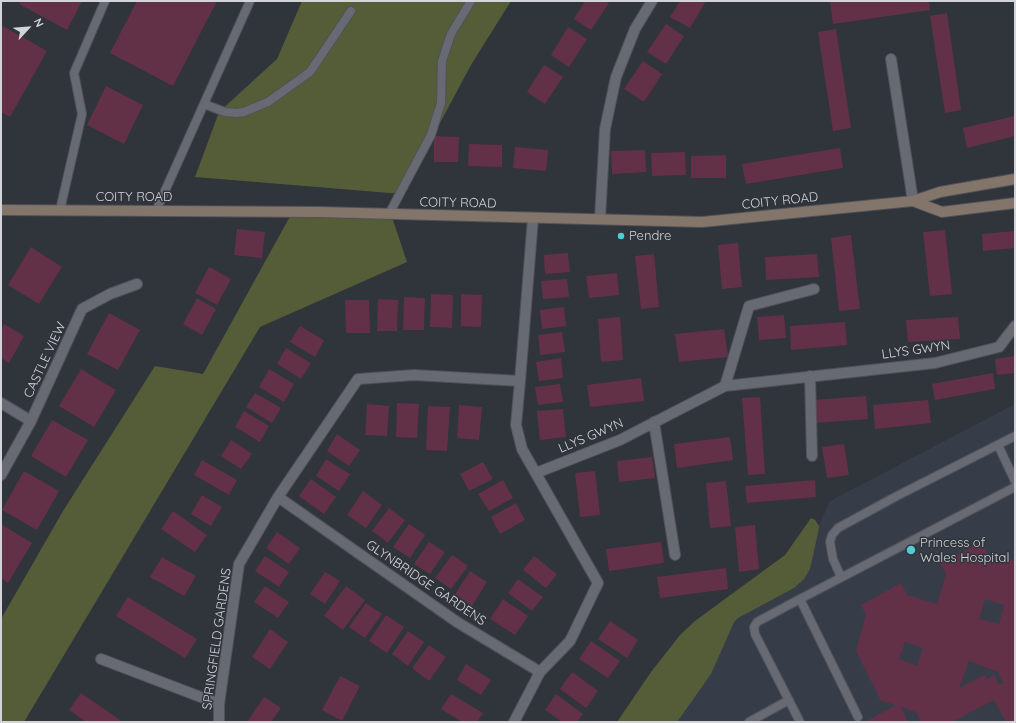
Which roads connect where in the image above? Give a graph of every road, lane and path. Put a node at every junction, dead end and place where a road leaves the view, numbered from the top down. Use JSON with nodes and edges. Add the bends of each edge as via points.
{"nodes":[{"id":1,"x":105,"y":1,"type":"edge"},
{"id":2,"x":250,"y":1,"type":"edge"},
{"id":3,"x":471,"y":1,"type":"edge"},
{"id":4,"x":652,"y":1,"type":"edge"},
{"id":5,"x":351,"y":11,"type":"dead end"},
{"id":6,"x":891,"y":59,"type":"dead end"},
{"id":7,"x":204,"y":104,"type":"junction"},
{"id":8,"x":1015,"y":179,"type":"edge"},
{"id":9,"x":913,"y":201,"type":"junction"},
{"id":10,"x":1015,"y":203,"type":"edge"},
{"id":11,"x":1,"y":210,"type":"edge"},
{"id":12,"x":60,"y":210,"type":"junction"},
{"id":13,"x":156,"y":210,"type":"junction"},
{"id":14,"x":389,"y":214,"type":"junction"},
{"id":15,"x":533,"y":218,"type":"junction"},
{"id":16,"x":600,"y":219,"type":"junction"},
{"id":17,"x":137,"y":284,"type":"dead end"},
{"id":18,"x":814,"y":289,"type":"dead end"},
{"id":19,"x":1015,"y":326,"type":"edge"},
{"id":20,"x":810,"y":376,"type":"junction"},
{"id":21,"x":520,"y":381,"type":"junction"},
{"id":22,"x":726,"y":386,"type":"junction"},
{"id":23,"x":1,"y":403,"type":"edge"},
{"id":24,"x":31,"y":421,"type":"junction"},
{"id":25,"x":654,"y":422,"type":"junction"},
{"id":26,"x":1015,"y":436,"type":"edge"},
{"id":27,"x":998,"y":445,"type":"junction"},
{"id":28,"x":812,"y":456,"type":"dead end"},
{"id":29,"x":536,"y":473,"type":"junction"},
{"id":30,"x":1,"y":475,"type":"edge"},
{"id":31,"x":1015,"y":480,"type":"edge"},
{"id":32,"x":1015,"y":487,"type":"edge"},
{"id":33,"x":278,"y":497,"type":"junction"},
{"id":34,"x":675,"y":555,"type":"dead end"},
{"id":35,"x":841,"y":577,"type":"junction"},
{"id":36,"x":800,"y":599,"type":"junction"},
{"id":37,"x":101,"y":659,"type":"dead end"},
{"id":38,"x":540,"y":672,"type":"junction"},
{"id":39,"x":789,"y":700,"type":"junction"},
{"id":40,"x":219,"y":704,"type":"junction"},
{"id":41,"x":858,"y":717,"type":"dead end"},
{"id":42,"x":219,"y":722,"type":"edge"},
{"id":43,"x":514,"y":722,"type":"edge"},
{"id":44,"x":748,"y":722,"type":"edge"},
{"id":45,"x":800,"y":722,"type":"edge"}],
"edges":[{"from":1,"to":12,"type":"lane","via":[[74,73],[82,114]]},
{"from":2,"to":7,"type":"lane"},
{"from":3,"to":14,"type":"lane","via":[[451,34],[442,62],[441,103],[431,135]]},
{"from":4,"to":16,"type":"street","via":[[635,29],[616,77],[605,128]]},
{"from":5,"to":7,"type":"lane","via":[[310,72],[268,102],[244,112],[226,112]]},
{"from":6,"to":9,"type":"street"},
{"from":7,"to":13,"type":"lane"},
{"from":8,"to":9,"type":"main road","name":"COITY ROAD","via":[[940,192]]},
{"from":9,"to":10,"type":"main road","name":"COITY ROAD","via":[[942,212]]},
{"from":9,"to":16,"type":"main road","name":"COITY ROAD","via":[[702,222]]},
{"from":11,"to":12,"type":"main road","name":"COITY ROAD"},
{"from":12,"to":13,"type":"main road","name":"COITY ROAD"},
{"from":13,"to":14,"type":"main road","name":"COITY ROAD"},
{"from":14,"to":15,"type":"main road","name":"COITY ROAD"},
{"from":15,"to":16,"type":"main road","name":"COITY ROAD"},
{"from":15,"to":21,"type":"street"},
{"from":17,"to":24,"type":"street","name":"CASTLE VIEW","via":[[110,294],[82,309]]},
{"from":18,"to":22,"type":"street","via":[[749,306]]},
{"from":19,"to":20,"type":"street","name":"LLYS GWYN","via":[[999,347],[935,363]]},
{"from":20,"to":22,"type":"street","name":"LLYS GWYN"},
{"from":20,"to":28,"type":"street"},
{"from":21,"to":29,"type":"street","via":[[516,425],[522,449]]},
{"from":21,"to":33,"type":"street","via":[[414,375],[358,379]]},
{"from":22,"to":25,"type":"street","name":"LLYS GWYN"},
{"from":23,"to":24,"type":"street"},
{"from":24,"to":30,"type":"street","name":"CASTLE VIEW"},
{"from":25,"to":29,"type":"street","name":"LLYS GWYN","via":[[620,440]]},
{"from":25,"to":34,"type":"street"},
{"from":26,"to":27,"type":"lane"},
{"from":27,"to":31,"type":"lane"},
{"from":27,"to":35,"type":"lane","via":[[838,528],[830,542],[833,559]]},
{"from":29,"to":38,"type":"street","via":[[598,583],[570,641]]},
{"from":32,"to":35,"type":"lane"},
{"from":33,"to":38,"type":"street","name":"GLYNBRIDGE GARDENS","via":[[457,622]]},
{"from":33,"to":40,"type":"street","name":"SPRINGFIELD GARDENS","via":[[240,564]]},
{"from":35,"to":36,"type":"lane"},
{"from":36,"to":39,"type":"lane","via":[[757,622],[754,627],[755,634]]},
{"from":36,"to":41,"type":"lane"},
{"from":37,"to":40,"type":"street"},
{"from":38,"to":43,"type":"street"},
{"from":39,"to":44,"type":"lane"},
{"from":39,"to":45,"type":"lane"},
{"from":40,"to":42,"type":"street","name":"SPRINGFIELD GARDENS"}]}
